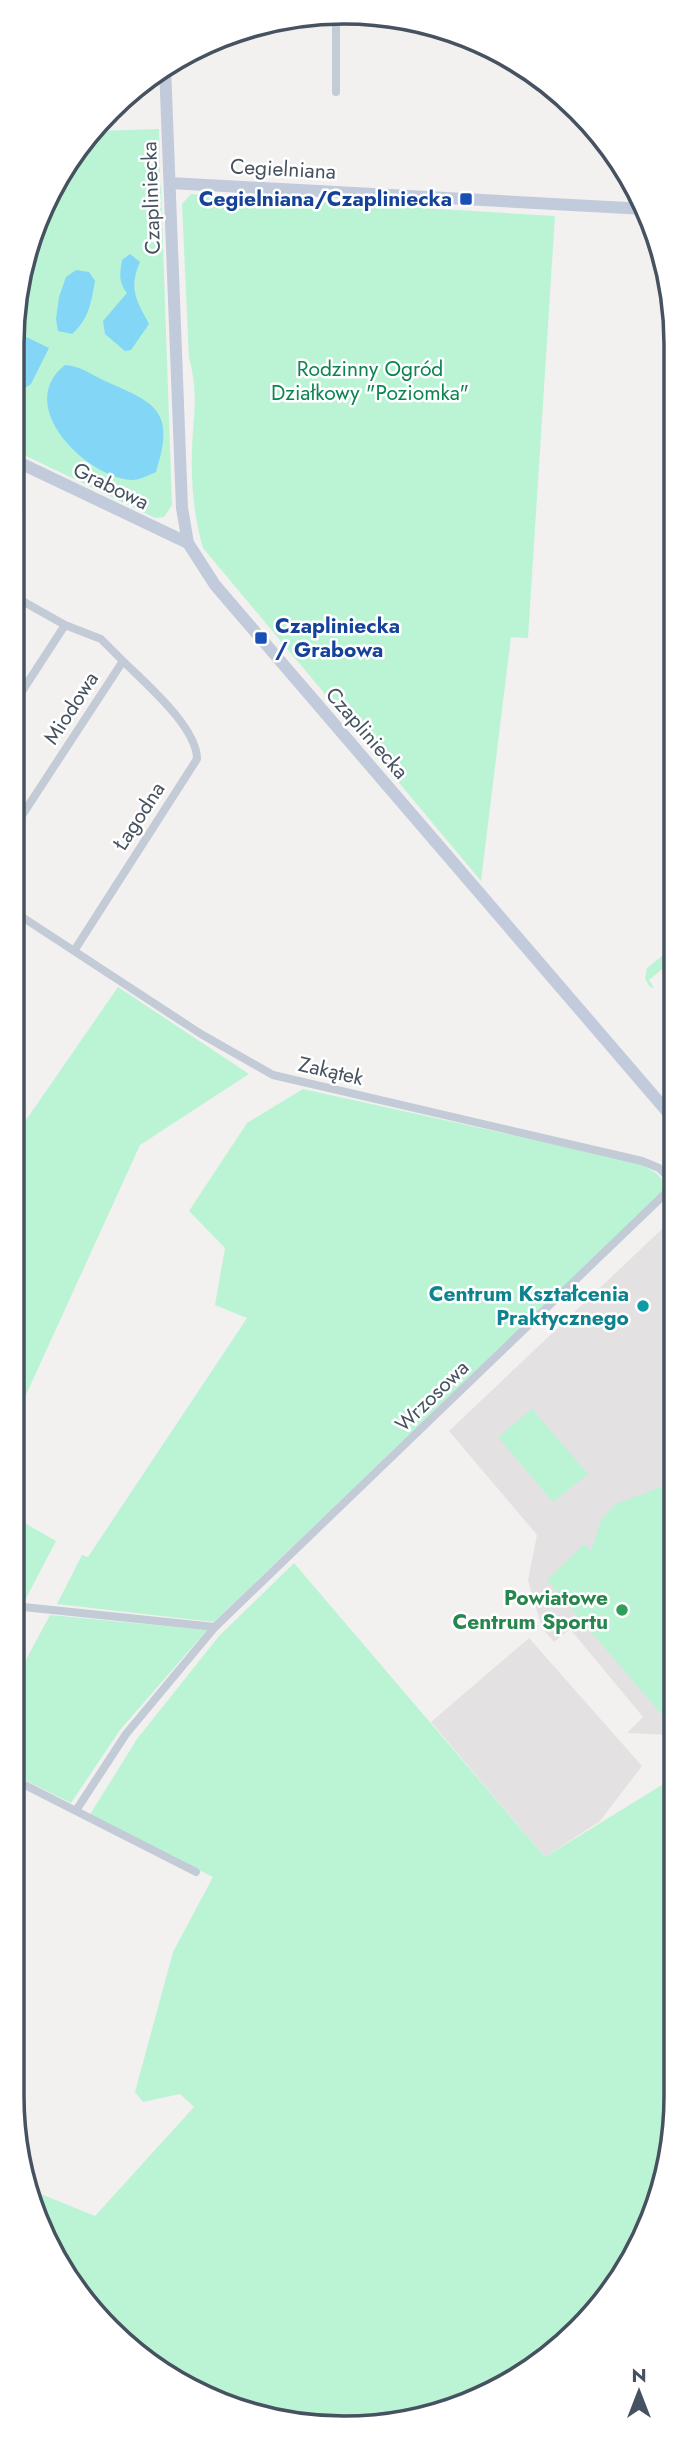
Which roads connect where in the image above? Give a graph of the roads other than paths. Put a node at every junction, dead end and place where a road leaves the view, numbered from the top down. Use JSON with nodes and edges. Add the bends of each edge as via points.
{"nodes":[{"id":1,"x":336,"y":24,"type":"edge"},
{"id":2,"x":166,"y":78,"type":"edge"},
{"id":3,"x":336,"y":92,"type":"dead end"},
{"id":4,"x":170,"y":183,"type":"junction"},
{"id":5,"x":633,"y":208,"type":"edge"},
{"id":6,"x":24,"y":465,"type":"edge"},
{"id":7,"x":188,"y":543,"type":"junction"},
{"id":8,"x":24,"y":601,"type":"edge"},
{"id":9,"x":65,"y":625,"type":"junction"},
{"id":10,"x":123,"y":661,"type":"junction"},
{"id":11,"x":24,"y":688,"type":"edge"},
{"id":12,"x":163,"y":702,"type":"joint"},
{"id":13,"x":24,"y":812,"type":"edge"},
{"id":14,"x":24,"y":918,"type":"edge"},
{"id":15,"x":74,"y":951,"type":"junction"},
{"id":16,"x":664,"y":1108,"type":"edge"},
{"id":17,"x":664,"y":1173,"type":"edge"},
{"id":18,"x":664,"y":1195,"type":"edge"},
{"id":19,"x":24,"y":1607,"type":"edge"},
{"id":20,"x":215,"y":1627,"type":"junction"},
{"id":21,"x":24,"y":1784,"type":"edge"},
{"id":22,"x":77,"y":1809,"type":"junction"},
{"id":23,"x":196,"y":1872,"type":"dead end"}],
"edges":[{"from":1,"to":3,"type":"street"},
{"from":2,"to":4,"type":"main road","name":"Czapliniecka"},
{"from":4,"to":5,"type":"main road","name":"Cegielniana"},
{"from":4,"to":7,"type":"main road","name":"Czapliniecka","via":[[182,509]]},
{"from":6,"to":7,"type":"main road","name":"Grabowa"},
{"from":7,"to":16,"type":"main road","name":"Czapliniecka","via":[[224,596]]},
{"from":8,"to":9,"type":"street"},
{"from":9,"to":10,"type":"street","via":[[101,639]]},
{"from":9,"to":11,"type":"street"},
{"from":10,"to":12,"type":"street","name":"Miodowa"},
{"from":10,"to":13,"type":"street","name":"Miodowa"},
{"from":12,"to":15,"type":"street","name":"Łagodna","via":[[197,745],[197,759]]},
{"from":14,"to":15,"type":"street","name":"Zakątek"},
{"from":15,"to":17,"type":"street","name":"Zakątek","via":[[273,1075],[642,1161]]},
{"from":18,"to":20,"type":"street","name":"Wrzosowa"},
{"from":19,"to":20,"type":"street"},
{"from":20,"to":22,"type":"street","name":"Wrzosowa","via":[[126,1734]]},
{"from":21,"to":22,"type":"street"},
{"from":22,"to":23,"type":"street"}]}
